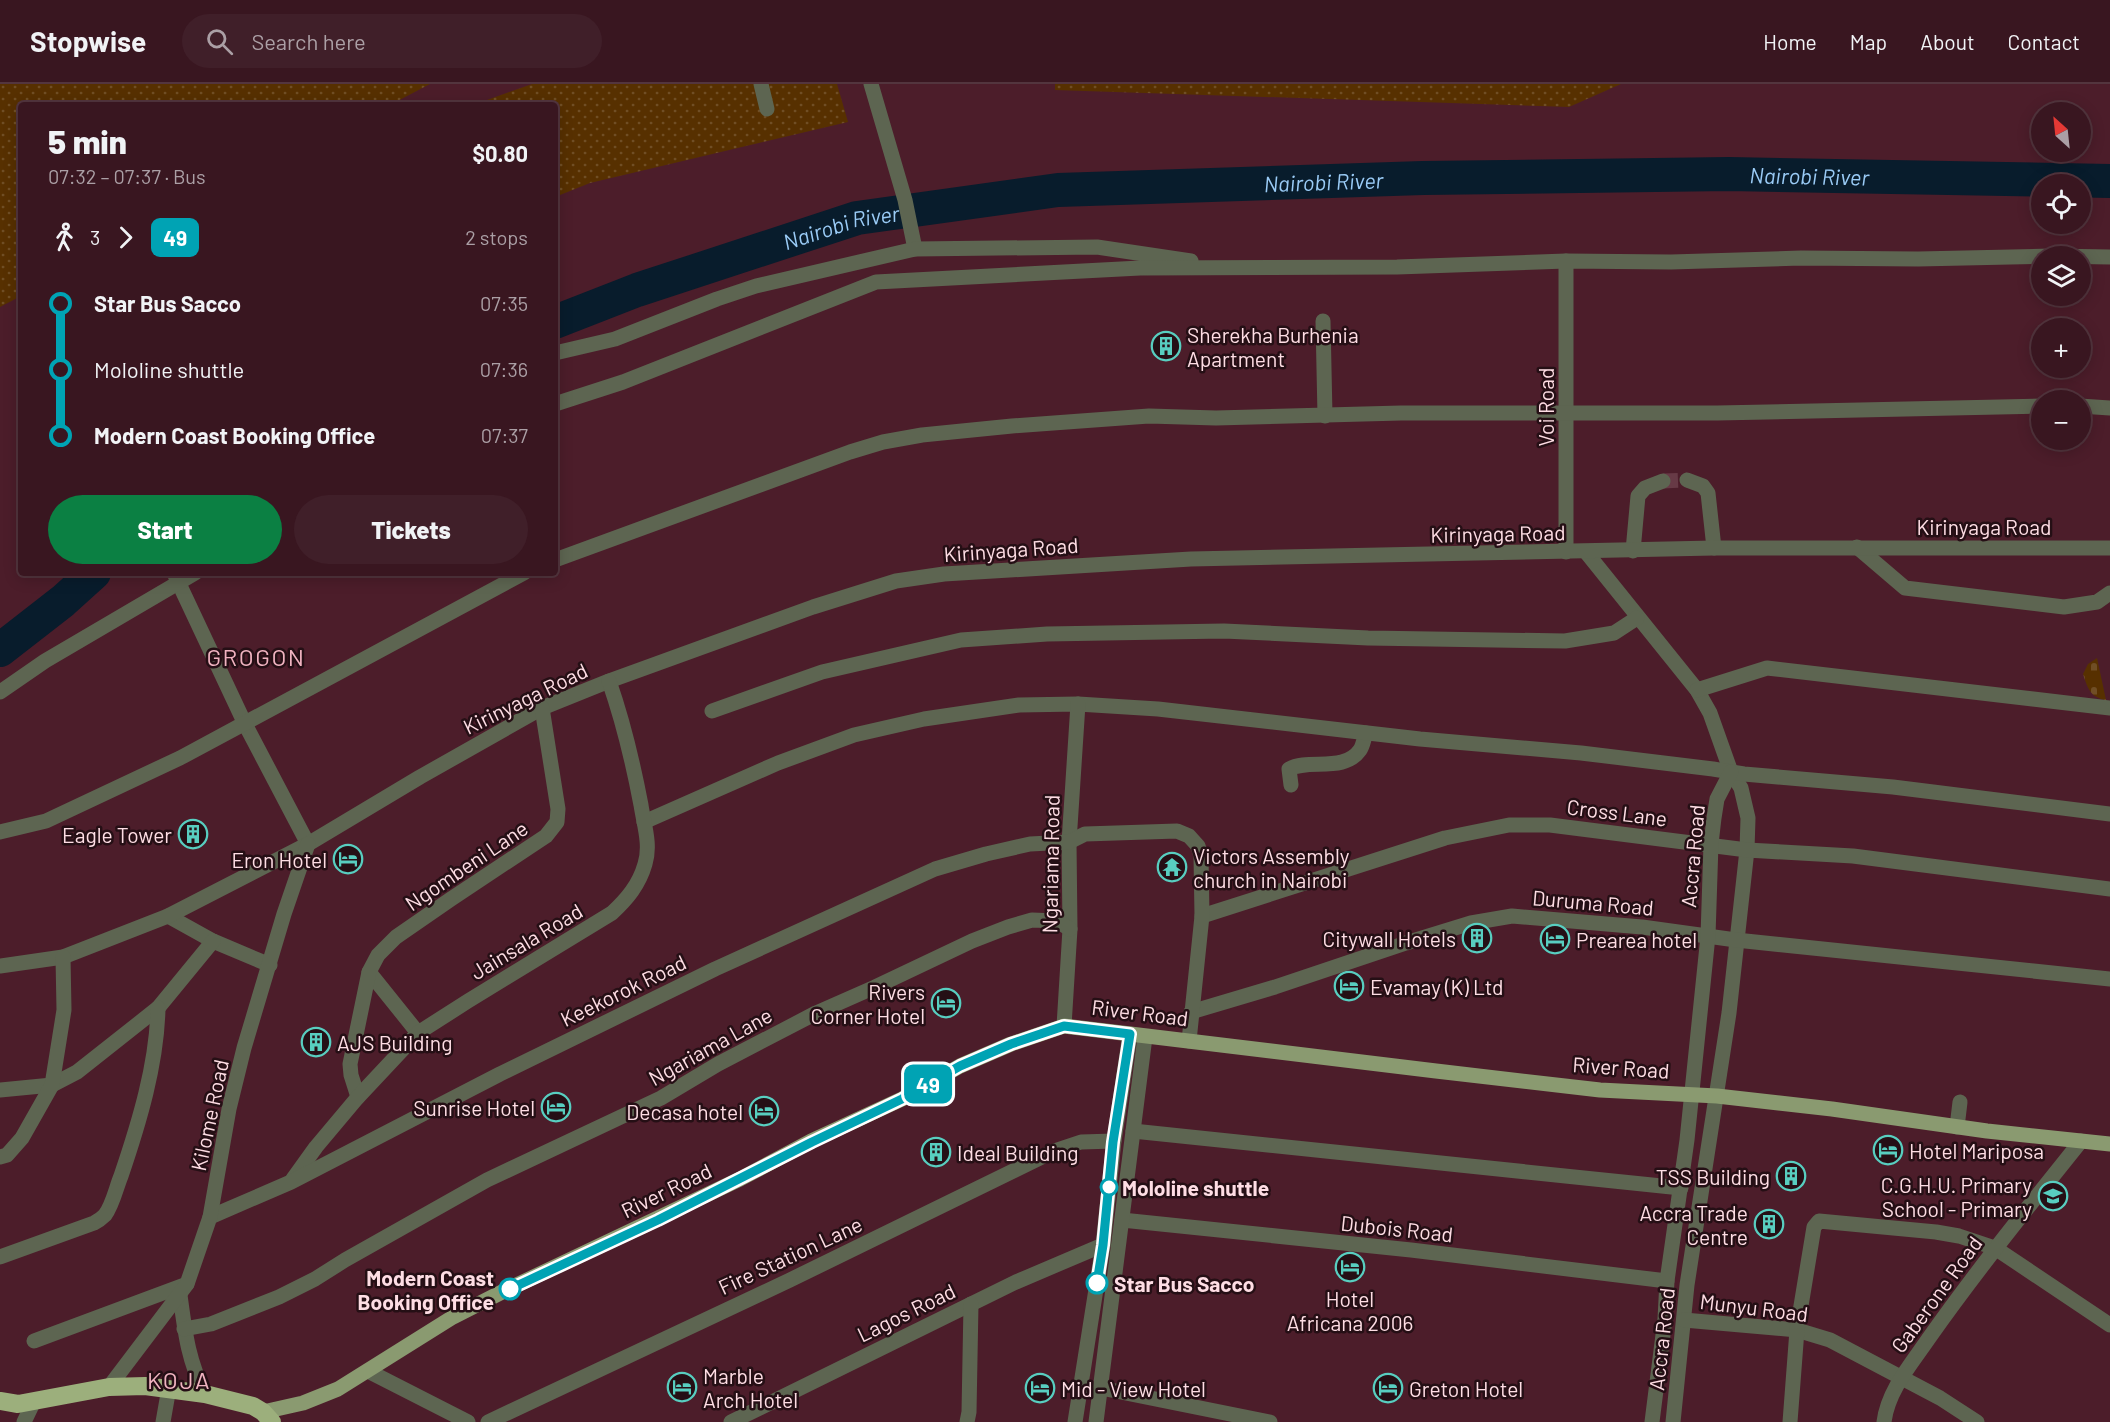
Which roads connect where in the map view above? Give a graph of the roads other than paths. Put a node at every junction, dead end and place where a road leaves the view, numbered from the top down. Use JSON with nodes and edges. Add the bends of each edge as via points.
{"nodes":[{"id":1,"x":761,"y":84,"type":"edge"},
{"id":2,"x":871,"y":84,"type":"edge"},
{"id":3,"x":767,"y":109,"type":"dead end"},
{"id":4,"x":915,"y":249,"type":"junction"},
{"id":5,"x":2110,"y":257,"type":"edge"},
{"id":6,"x":1566,"y":261,"type":"junction"},
{"id":7,"x":1235,"y":268,"type":"junction"},
{"id":8,"x":1323,"y":321,"type":"dead end"},
{"id":9,"x":558,"y":352,"type":"edge"},
{"id":10,"x":558,"y":403,"type":"edge"},
{"id":11,"x":2031,"y":406,"type":"edge"},
{"id":12,"x":2091,"y":407,"type":"edge"},
{"id":13,"x":2110,"y":408,"type":"edge"},
{"id":14,"x":1566,"y":412,"type":"junction"},
{"id":15,"x":1325,"y":416,"type":"junction"},
{"id":16,"x":1687,"y":480,"type":"tunnel mouth"},
{"id":17,"x":1662,"y":481,"type":"tunnel mouth"},
{"id":18,"x":1857,"y":547,"type":"junction"},
{"id":19,"x":1714,"y":548,"type":"junction"},
{"id":20,"x":2110,"y":548,"type":"edge"},
{"id":21,"x":1633,"y":550,"type":"junction"},
{"id":22,"x":1566,"y":552,"type":"junction"},
{"id":23,"x":1586,"y":552,"type":"junction"},
{"id":24,"x":558,"y":559,"type":"edge"},
{"id":25,"x":518,"y":576,"type":"edge"},
{"id":26,"x":176,"y":578,"type":"edge"},
{"id":27,"x":2110,"y":593,"type":"edge"},
{"id":28,"x":1637,"y":618,"type":"junction"},
{"id":29,"x":609,"y":681,"type":"junction"},
{"id":30,"x":1697,"y":690,"type":"junction"},
{"id":31,"x":0,"y":692,"type":"edge"},
{"id":32,"x":1078,"y":704,"type":"junction"},
{"id":33,"x":542,"y":708,"type":"junction"},
{"id":34,"x":2110,"y":708,"type":"edge"},
{"id":35,"x":711,"y":711,"type":"dead end"},
{"id":36,"x":245,"y":724,"type":"junction"},
{"id":37,"x":1366,"y":733,"type":"junction"},
{"id":38,"x":1731,"y":772,"type":"junction"},
{"id":39,"x":1290,"y":785,"type":"dead end"},
{"id":40,"x":2110,"y":814,"type":"edge"},
{"id":41,"x":644,"y":822,"type":"junction"},
{"id":42,"x":0,"y":832,"type":"edge"},
{"id":43,"x":1069,"y":842,"type":"junction"},
{"id":44,"x":308,"y":844,"type":"junction"},
{"id":45,"x":1711,"y":844,"type":"junction"},
{"id":46,"x":1747,"y":850,"type":"junction"},
{"id":47,"x":2110,"y":889,"type":"edge"},
{"id":48,"x":168,"y":916,"type":"junction"},
{"id":49,"x":1202,"y":916,"type":"junction"},
{"id":50,"x":1070,"y":929,"type":"junction"},
{"id":51,"x":1708,"y":936,"type":"junction"},
{"id":52,"x":1736,"y":940,"type":"junction"},
{"id":53,"x":213,"y":941,"type":"junction"},
{"id":54,"x":63,"y":957,"type":"junction"},
{"id":55,"x":270,"y":965,"type":"junction"},
{"id":56,"x":0,"y":966,"type":"edge"},
{"id":57,"x":369,"y":972,"type":"junction"},
{"id":58,"x":2110,"y":979,"type":"edge"},
{"id":59,"x":158,"y":1008,"type":"junction"},
{"id":60,"x":1191,"y":1012,"type":"junction"},
{"id":61,"x":1064,"y":1026,"type":"junction"},
{"id":62,"x":418,"y":1033,"type":"junction"},
{"id":63,"x":1138,"y":1035,"type":"junction"},
{"id":64,"x":1189,"y":1041,"type":"junction"},
{"id":65,"x":52,"y":1085,"type":"junction"},
{"id":66,"x":0,"y":1090,"type":"edge"},
{"id":67,"x":1691,"y":1094,"type":"junction"},
{"id":68,"x":358,"y":1096,"type":"junction"},
{"id":69,"x":1717,"y":1096,"type":"junction"},
{"id":70,"x":1960,"y":1102,"type":"dead end"},
{"id":71,"x":1956,"y":1127,"type":"junction"},
{"id":72,"x":1133,"y":1131,"type":"junction"},
{"id":73,"x":2081,"y":1141,"type":"junction"},
{"id":74,"x":1113,"y":1142,"type":"junction"},
{"id":75,"x":2110,"y":1144,"type":"edge"},
{"id":76,"x":0,"y":1157,"type":"edge"},
{"id":77,"x":291,"y":1182,"type":"junction"},
{"id":78,"x":1681,"y":1188,"type":"junction"},
{"id":79,"x":1107,"y":1204,"type":"junction"},
{"id":80,"x":1123,"y":1214,"type":"junction"},
{"id":81,"x":210,"y":1217,"type":"junction"},
{"id":82,"x":1103,"y":1245,"type":"junction"},
{"id":83,"x":1995,"y":1248,"type":"junction"},
{"id":84,"x":0,"y":1257,"type":"edge"},
{"id":85,"x":1667,"y":1281,"type":"junction"},
{"id":86,"x":184,"y":1289,"type":"junction"},
{"id":87,"x":971,"y":1304,"type":"junction"},
{"id":88,"x":1090,"y":1320,"type":"junction"},
{"id":89,"x":1684,"y":1320,"type":"junction"},
{"id":90,"x":1110,"y":1323,"type":"junction"},
{"id":91,"x":2110,"y":1325,"type":"edge"},
{"id":92,"x":184,"y":1329,"type":"junction"},
{"id":93,"x":1797,"y":1330,"type":"junction"},
{"id":94,"x":34,"y":1341,"type":"dead end"},
{"id":95,"x":368,"y":1371,"type":"junction"},
{"id":96,"x":1902,"y":1378,"type":"junction"},
{"id":97,"x":115,"y":1386,"type":"junction"},
{"id":98,"x":169,"y":1388,"type":"junction"},
{"id":99,"x":1101,"y":1388,"type":"junction"},
{"id":100,"x":0,"y":1394,"type":"edge"},
{"id":101,"x":205,"y":1394,"type":"junction"},
{"id":102,"x":17,"y":1402,"type":"edge"},
{"id":103,"x":268,"y":1417,"type":"edge"},
{"id":104,"x":24,"y":1422,"type":"edge"},
{"id":105,"x":163,"y":1422,"type":"edge"},
{"id":106,"x":468,"y":1422,"type":"edge"},
{"id":107,"x":488,"y":1422,"type":"edge"},
{"id":108,"x":731,"y":1422,"type":"edge"},
{"id":109,"x":967,"y":1422,"type":"edge"},
{"id":110,"x":1075,"y":1422,"type":"edge"},
{"id":111,"x":1095,"y":1422,"type":"edge"},
{"id":112,"x":1270,"y":1422,"type":"edge"},
{"id":113,"x":1652,"y":1422,"type":"edge"},
{"id":114,"x":1673,"y":1422,"type":"edge"},
{"id":115,"x":1790,"y":1422,"type":"edge"},
{"id":116,"x":1884,"y":1422,"type":"edge"},
{"id":117,"x":1977,"y":1422,"type":"edge"}],
"edges":[{"from":1,"to":3,"type":"street"},
{"from":2,"to":4,"type":"street","via":[[908,211]]},
{"from":4,"to":7,"type":"street","via":[[1097,248]]},
{"from":4,"to":9,"type":"street","via":[[756,286],[615,339]]},
{"from":5,"to":6,"type":"street"},
{"from":6,"to":7,"type":"street"},
{"from":6,"to":14,"type":"street","name":"Voi Road"},
{"from":7,"to":10,"type":"street","via":[[1140,268],[876,282],[623,382]]},
{"from":8,"to":15,"type":"street"},
{"from":11,"to":14,"type":"street"},
{"from":12,"to":13,"type":"street"},
{"from":14,"to":15,"type":"street"},
{"from":14,"to":22,"type":"street","name":"Voi Road"},
{"from":15,"to":24,"type":"street","via":[[1149,416],[1012,426],[883,442]]},
{"from":16,"to":19,"type":"street","via":[[1703,486],[1708,493]]},
{"from":17,"to":21,"type":"street","via":[[1645,488],[1638,496]]},
{"from":18,"to":19,"type":"street","name":"Kirinyaga Road"},
{"from":18,"to":20,"type":"street","name":"Kirinyaga Road"},
{"from":18,"to":27,"type":"street","via":[[1905,588],[2064,606],[2097,602]]},
{"from":19,"to":21,"type":"street","name":"Kirinyaga Road"},
{"from":21,"to":23,"type":"street","name":"Kirinyaga Road"},
{"from":22,"to":23,"type":"street","name":"Kirinyaga Road"},
{"from":22,"to":29,"type":"street","name":"Kirinyaga Road","via":[[1191,559],[944,574],[896,581],[835,600]]},
{"from":23,"to":28,"type":"street"},
{"from":25,"to":36,"type":"street"},
{"from":26,"to":31,"type":"street"},
{"from":26,"to":36,"type":"street"},
{"from":28,"to":30,"type":"street"},
{"from":28,"to":35,"type":"street","via":[[1614,633],[1565,641],[1224,632],[1047,634],[953,641],[822,672]]},
{"from":29,"to":33,"type":"street","name":"Kirinyaga Road"},
{"from":29,"to":41,"type":"street","name":"Jainsala Road","via":[[631,756]]},
{"from":30,"to":34,"type":"street","via":[[1767,668]]},
{"from":30,"to":38,"type":"street","via":[[1710,713]]},
{"from":32,"to":37,"type":"street","via":[[1158,709]]},
{"from":32,"to":41,"type":"street","via":[[1019,705],[924,719],[854,735],[778,763]]},
{"from":32,"to":43,"type":"street","name":"Ngariama Road"},
{"from":33,"to":44,"type":"street","name":"Kirinyaga Road"},
{"from":33,"to":57,"type":"street","name":"Ngombeni Lane","via":[[557,802],[554,826],[542,839],[396,937],[378,955]]},
{"from":36,"to":42,"type":"street","via":[[46,821]]},
{"from":36,"to":44,"type":"street"},
{"from":37,"to":38,"type":"street"},
{"from":37,"to":39,"type":"street","via":[[1354,757],[1335,764],[1298,764],[1289,769]]},
{"from":38,"to":40,"type":"street"},
{"from":38,"to":45,"type":"street","name":"Accra Road","via":[[1718,799]]},
{"from":38,"to":46,"type":"street","name":"Accra Road","via":[[1745,802]]},
{"from":41,"to":62,"type":"street","name":"Jainsala Road","via":[[648,842],[646,863],[626,900],[612,913]]},
{"from":43,"to":49,"type":"street","name":"Keekorok Road","via":[[1085,834],[1177,831],[1189,836],[1201,855]]},
{"from":43,"to":50,"type":"street","name":"Ngariama Road"},
{"from":43,"to":77,"type":"street","name":"Keekorok Road","via":[[1030,844],[935,869],[578,1035]]},
{"from":44,"to":48,"type":"street","name":"Kirinyaga Road"},
{"from":44,"to":55,"type":"street","name":"Kilome Road"},
{"from":45,"to":46,"type":"street","name":"Cross Lane"},
{"from":45,"to":49,"type":"street","name":"Cross Lane","via":[[1550,825],[1509,825],[1445,838]]},
{"from":45,"to":51,"type":"street","name":"Accra Road"},
{"from":46,"to":47,"type":"street","name":"Cross Lane","via":[[1853,856]]},
{"from":46,"to":52,"type":"street","name":"Accra Road"},
{"from":48,"to":53,"type":"street"},
{"from":48,"to":54,"type":"street","name":"Kirinyaga Road"},
{"from":49,"to":60,"type":"street","name":"Keekorok Road"},
{"from":50,"to":61,"type":"street","name":"Ngariama Road"},
{"from":50,"to":92,"type":"street","name":"Ngariama Lane","via":[[1057,921],[1032,920],[972,941],[816,1013],[661,1098],[487,1180],[279,1297],[212,1324]]},
{"from":51,"to":52,"type":"street","name":"Duruma Road"},
{"from":51,"to":60,"type":"street","name":"Duruma Road","via":[[1512,916],[1460,926]]},
{"from":51,"to":67,"type":"street","name":"Accra Road"},
{"from":52,"to":58,"type":"street","name":"Duruma Road"},
{"from":52,"to":69,"type":"street","name":"Accra Road"},
{"from":53,"to":55,"type":"street"},
{"from":53,"to":59,"type":"street"},
{"from":54,"to":56,"type":"street","name":"Kirinyaga Road"},
{"from":54,"to":65,"type":"street","via":[[64,1010]]},
{"from":55,"to":81,"type":"street","name":"Kilome Road","via":[[244,1048]]},
{"from":57,"to":62,"type":"street"},
{"from":57,"to":68,"type":"street","name":"Ngombeni Lane","via":[[350,1064]]},
{"from":59,"to":65,"type":"street","via":[[76,1072]]},
{"from":59,"to":84,"type":"street","via":[[158,1035],[146,1091],[104,1216]]},
{"from":60,"to":64,"type":"street","name":"Keekorok Road"},
{"from":61,"to":63,"type":"main road","name":"River Road"},
{"from":61,"to":95,"type":"main road","name":"River Road","via":[[960,1066],[740,1179],[504,1291],[453,1317]]},
{"from":62,"to":68,"type":"street","name":"Jainsala Road"},
{"from":63,"to":64,"type":"main road","name":"River Road"},
{"from":63,"to":72,"type":"street"},
{"from":63,"to":74,"type":"street"},
{"from":64,"to":67,"type":"main road","name":"River Road","via":[[1589,1089]]},
{"from":65,"to":66,"type":"street"},
{"from":65,"to":76,"type":"street","via":[[22,1138],[7,1155]]},
{"from":67,"to":69,"type":"main road","name":"River Road"},
{"from":67,"to":78,"type":"street","name":"Accra Road"},
{"from":68,"to":77,"type":"street","name":"Jainsala Road"},
{"from":69,"to":71,"type":"main road","name":"River Road"},
{"from":69,"to":89,"type":"street","name":"Accra Road"},
{"from":70,"to":71,"type":"street"},
{"from":71,"to":73,"type":"main road","name":"River Road"},
{"from":72,"to":78,"type":"street"},
{"from":72,"to":80,"type":"street"},
{"from":73,"to":75,"type":"main road","name":"River Road"},
{"from":73,"to":83,"type":"street","name":"Gaberone Road"},
{"from":74,"to":79,"type":"street"},
{"from":74,"to":107,"type":"street","name":"Fire Station Lane","via":[[1081,1142],[1054,1151]]},
{"from":77,"to":81,"type":"street","name":"Keekorok Road"},
{"from":78,"to":85,"type":"street","name":"Accra Road"},
{"from":79,"to":80,"type":"street","name":"Dubois Road"},
{"from":79,"to":82,"type":"street"},
{"from":80,"to":85,"type":"street","name":"Dubois Road"},
{"from":80,"to":90,"type":"street"},
{"from":81,"to":86,"type":"street","name":"Kilome Road"},
{"from":82,"to":87,"type":"street","name":"Lagos Road"},
{"from":82,"to":88,"type":"street"},
{"from":83,"to":91,"type":"street"},
{"from":83,"to":93,"type":"street","via":[[1936,1232],[1819,1221],[1814,1227]]},
{"from":83,"to":96,"type":"street","name":"Gaberone Road"},
{"from":85,"to":113,"type":"street","name":"Accra Road"},
{"from":86,"to":92,"type":"street","name":"Kilome Road"},
{"from":86,"to":94,"type":"street"},
{"from":86,"to":97,"type":"street"},
{"from":87,"to":108,"type":"street","name":"Lagos Road"},
{"from":87,"to":109,"type":"street"},
{"from":88,"to":90,"type":"street"},
{"from":88,"to":110,"type":"street"},
{"from":89,"to":93,"type":"street","name":"Munyu Road"},
{"from":89,"to":114,"type":"street","name":"Accra Road"},
{"from":90,"to":99,"type":"street"},
{"from":92,"to":101,"type":"street","name":"Kilome Road","via":[[193,1370]]},
{"from":93,"to":96,"type":"street","name":"Munyu Road","via":[[1830,1340]]},
{"from":93,"to":115,"type":"street"},
{"from":95,"to":103,"type":"main road","name":"River Road","via":[[338,1389]]},
{"from":95,"to":106,"type":"street"},
{"from":96,"to":116,"type":"street","name":"Gaberone Road"},
{"from":96,"to":117,"type":"street","name":"Munyu Road"},
{"from":97,"to":98,"type":"highway"},
{"from":97,"to":102,"type":"highway"},
{"from":98,"to":101,"type":"highway"},
{"from":98,"to":105,"type":"street"},
{"from":99,"to":111,"type":"street"},
{"from":99,"to":112,"type":"street"},
{"from":100,"to":102,"type":"street"},
{"from":101,"to":103,"type":"highway","via":[[253,1406]]},
{"from":102,"to":104,"type":"street"}]}
